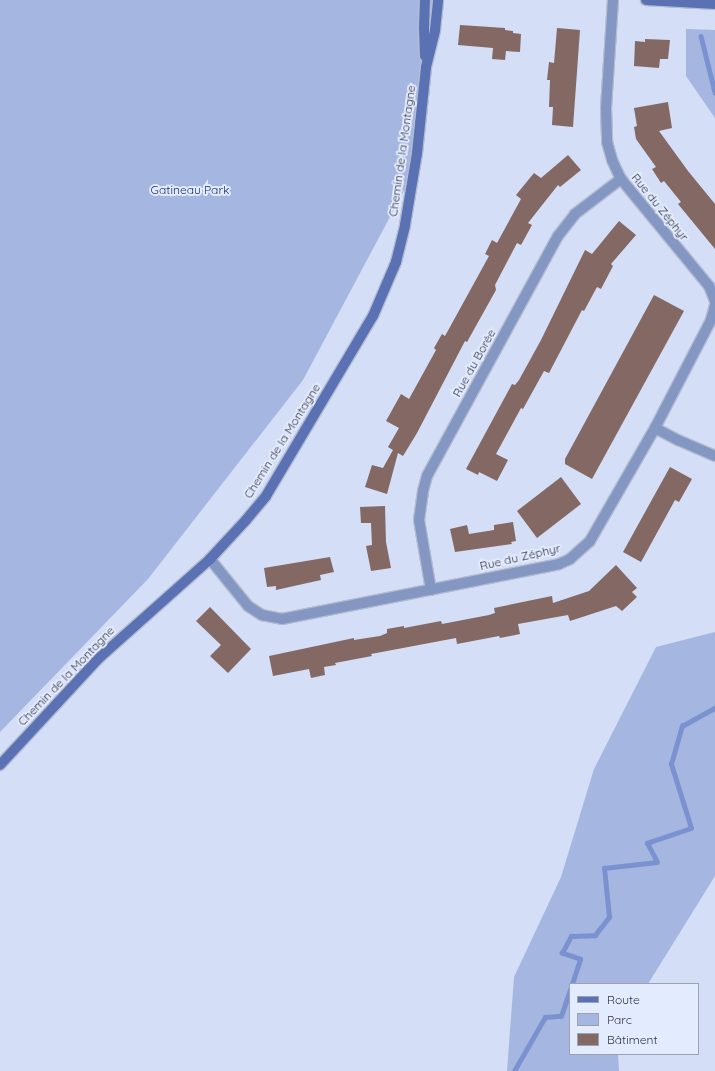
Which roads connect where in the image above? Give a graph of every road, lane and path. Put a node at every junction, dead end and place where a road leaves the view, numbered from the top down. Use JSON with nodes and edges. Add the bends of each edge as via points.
{"nodes":[{"id":1,"x":425,"y":0,"type":"edge"},
{"id":2,"x":438,"y":0,"type":"edge"},
{"id":3,"x":613,"y":0,"type":"edge"},
{"id":4,"x":646,"y":0,"type":"edge"},
{"id":5,"x":715,"y":4,"type":"edge"},
{"id":6,"x":426,"y":67,"type":"junction"},
{"id":7,"x":621,"y":179,"type":"junction"},
{"id":8,"x":715,"y":301,"type":"edge"},
{"id":9,"x":715,"y":306,"type":"edge"},
{"id":10,"x":655,"y":428,"type":"junction"},
{"id":11,"x":715,"y":456,"type":"edge"},
{"id":12,"x":210,"y":559,"type":"junction"},
{"id":13,"x":431,"y":590,"type":"junction"},
{"id":14,"x":0,"y":765,"type":"edge"}],
"edges":[{"from":1,"to":6,"type":"street","name":"Chemin de la Montagne"},
{"from":2,"to":6,"type":"street","name":"Chemin de la Montagne"},
{"from":3,"to":7,"type":"street","name":"Rue du Zéphyr","via":[[606,127],[612,160]]},
{"from":4,"to":5,"type":"street"},
{"from":6,"to":12,"type":"street","name":"Chemin de la Montagne","via":[[411,197],[396,262],[382,296],[266,496]]},
{"from":7,"to":8,"type":"street","name":"Rue du Zéphyr","via":[[709,286]]},
{"from":7,"to":13,"type":"street","name":"Rue du Borée","via":[[575,214],[558,236],[427,476],[422,491],[419,520]]},
{"from":9,"to":10,"type":"street","name":"Rue du Zéphyr","via":[[711,320]]},
{"from":10,"to":11,"type":"street"},
{"from":10,"to":13,"type":"street","name":"Rue du Zéphyr","via":[[590,541],[575,556],[559,564]]},
{"from":12,"to":13,"type":"street","name":"Rue du Zéphyr","via":[[248,606],[272,618],[282,619]]},
{"from":12,"to":14,"type":"street","name":"Chemin de la Montagne","via":[[99,658]]}]}
